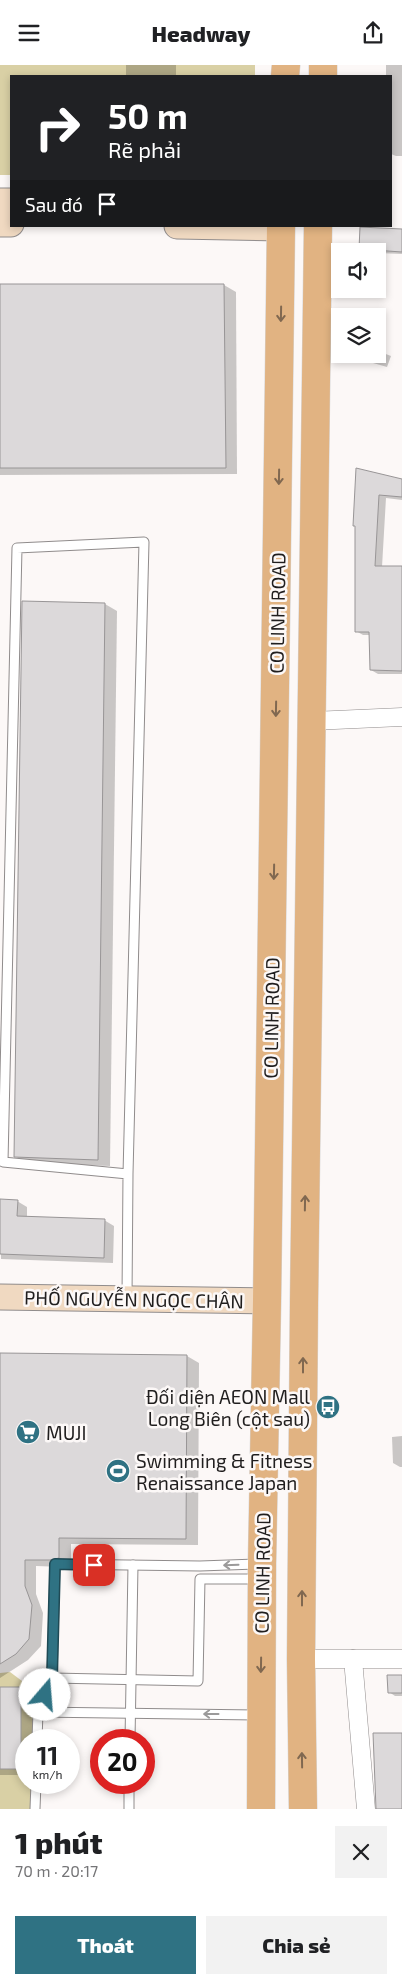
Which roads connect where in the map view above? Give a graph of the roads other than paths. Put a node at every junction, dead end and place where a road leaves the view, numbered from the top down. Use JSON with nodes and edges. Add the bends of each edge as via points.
{"nodes":[{"id":1,"x":281,"y":227,"type":"edge"},
{"id":2,"x":318,"y":227,"type":"edge"},
{"id":3,"x":402,"y":717,"type":"edge"},
{"id":4,"x":312,"y":721,"type":"junction"},
{"id":5,"x":128,"y":1174,"type":"junction"},
{"id":6,"x":0,"y":1297,"type":"edge"},
{"id":7,"x":127,"y":1299,"type":"junction"},
{"id":8,"x":267,"y":1301,"type":"junction"},
{"id":9,"x":133,"y":1565,"type":"junction"},
{"id":10,"x":262,"y":1572,"type":"junction"},
{"id":11,"x":301,"y":1659,"type":"junction"},
{"id":12,"x":353,"y":1659,"type":"junction"},
{"id":13,"x":402,"y":1659,"type":"edge"},
{"id":14,"x":52,"y":1678,"type":"junction"},
{"id":15,"x":131,"y":1680,"type":"junction"},
{"id":16,"x":38,"y":1713,"type":"junction"},
{"id":17,"x":130,"y":1713,"type":"junction"},
{"id":18,"x":260,"y":1715,"type":"junction"},
{"id":19,"x":37,"y":1729,"type":"edge"},
{"id":20,"x":130,"y":1729,"type":"edge"},
{"id":21,"x":36,"y":1794,"type":"edge"},
{"id":22,"x":129,"y":1794,"type":"edge"},
{"id":23,"x":35,"y":1809,"type":"edge"},
{"id":24,"x":129,"y":1809,"type":"edge"},
{"id":25,"x":261,"y":1809,"type":"edge"},
{"id":26,"x":303,"y":1809,"type":"edge"},
{"id":27,"x":366,"y":1809,"type":"edge"}],
"edges":[{"from":1,"to":8,"type":"main road","name":"CO LINH ROAD","one_way":true},
{"from":2,"to":4,"type":"main road","name":"CO LINH ROAD"},
{"from":3,"to":4,"type":"street"},
{"from":11,"to":4,"type":"main road","name":"CO LINH ROAD","one_way":true},
{"from":5,"to":5,"type":"lane","via":[[3,1162],[17,548],[144,542]]},
{"from":5,"to":7,"type":"lane"},
{"from":6,"to":7,"type":"street","name":"PHỐ NGUYỄN NGỌC CHÂN"},
{"from":7,"to":8,"type":"street","name":"PHỐ NGUYỄN NGỌC CHÂN"},
{"from":8,"to":10,"type":"main road","name":"CO LINH ROAD"},
{"from":10,"to":9,"type":"lane","one_way":true,"via":[[200,1566]]},
{"from":9,"to":14,"type":"lane","via":[[55,1564]]},
{"from":9,"to":15,"type":"lane"},
{"from":10,"to":15,"type":"lane","via":[[200,1579],[198,1681]]},
{"from":10,"to":18,"type":"main road","name":"CO LINH ROAD","one_way":true},
{"from":11,"to":12,"type":"street"},
{"from":26,"to":11,"type":"main road","name":"CO LINH ROAD","one_way":true},
{"from":12,"to":13,"type":"street"},
{"from":12,"to":27,"type":"street"},
{"from":14,"to":15,"type":"lane"},
{"from":14,"to":16,"type":"lane"},
{"from":15,"to":17,"type":"lane"},
{"from":16,"to":17,"type":"lane"},
{"from":16,"to":19,"type":"lane"},
{"from":18,"to":17,"type":"lane","one_way":true},
{"from":17,"to":20,"type":"lane"},
{"from":18,"to":25,"type":"main road","name":"CO LINH ROAD"},
{"from":21,"to":23,"type":"lane"},
{"from":22,"to":24,"type":"lane"}]}
